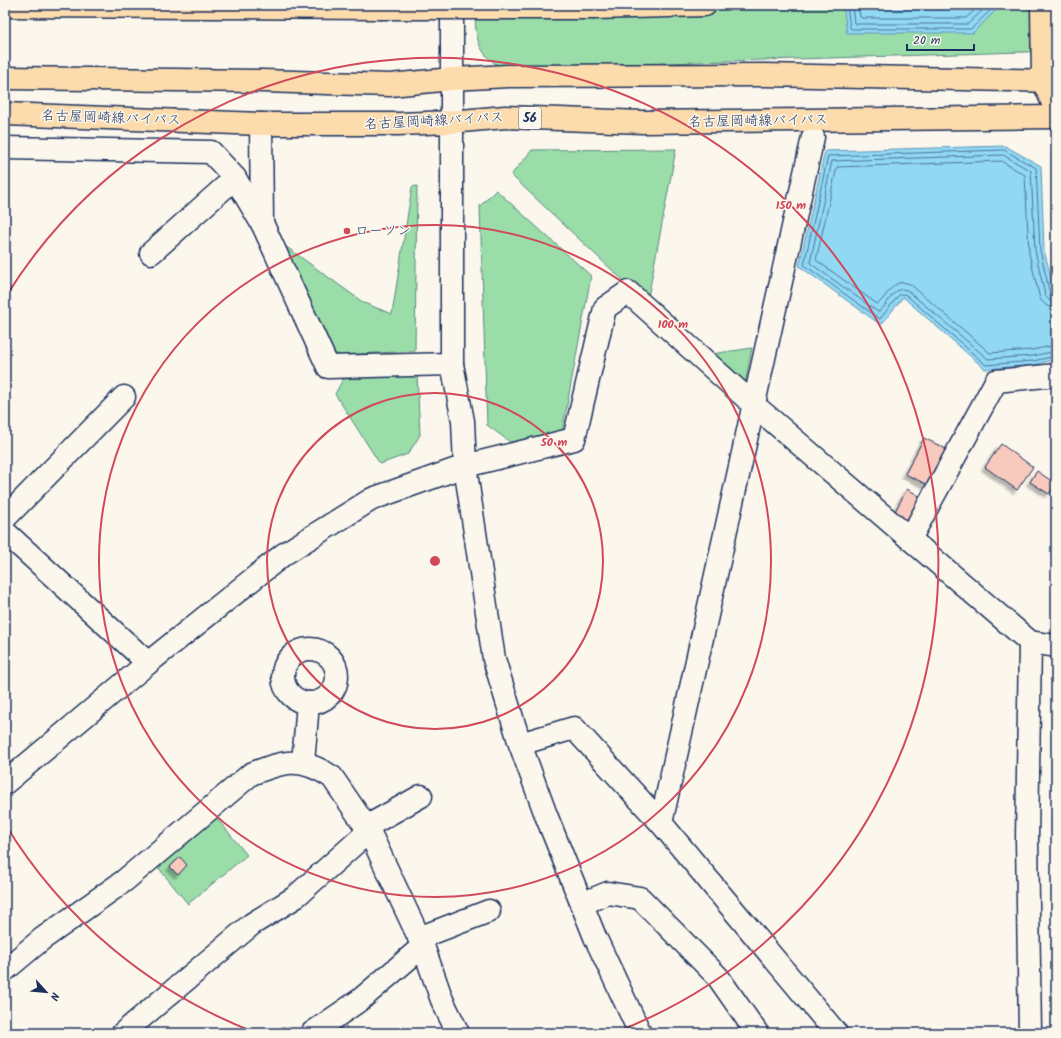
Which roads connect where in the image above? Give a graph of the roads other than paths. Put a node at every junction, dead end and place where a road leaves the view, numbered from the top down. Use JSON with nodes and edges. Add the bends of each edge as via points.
{"nodes":[{"id":1,"x":452,"y":5,"type":"edge"},
{"id":2,"x":705,"y":5,"type":"edge"},
{"id":3,"x":1042,"y":5,"type":"edge"},
{"id":4,"x":5,"y":6,"type":"edge"},
{"id":5,"x":5,"y":78,"type":"edge"},
{"id":6,"x":452,"y":79,"type":"junction"},
{"id":7,"x":1050,"y":81,"type":"edge"},
{"id":8,"x":1056,"y":110,"type":"edge"},
{"id":9,"x":5,"y":114,"type":"edge"},
{"id":10,"x":1056,"y":117,"type":"edge"},
{"id":11,"x":451,"y":122,"type":"junction"},
{"id":12,"x":261,"y":124,"type":"junction"},
{"id":13,"x":813,"y":137,"type":"dead end"},
{"id":14,"x":5,"y":148,"type":"edge"},
{"id":15,"x":235,"y":178,"type":"junction"},
{"id":16,"x":262,"y":223,"type":"junction"},
{"id":17,"x":151,"y":253,"type":"dead end"},
{"id":18,"x":452,"y":364,"type":"junction"},
{"id":19,"x":1056,"y":375,"type":"edge"},
{"id":20,"x":124,"y":398,"type":"dead end"},
{"id":21,"x":754,"y":405,"type":"junction"},
{"id":22,"x":465,"y":466,"type":"junction"},
{"id":23,"x":5,"y":518,"type":"edge"},
{"id":24,"x":5,"y":532,"type":"edge"},
{"id":25,"x":910,"y":539,"type":"junction"},
{"id":26,"x":1030,"y":642,"type":"junction"},
{"id":27,"x":1056,"y":646,"type":"edge"},
{"id":28,"x":148,"y":663,"type":"junction"},
{"id":29,"x":308,"y":703,"type":"dead end"},
{"id":30,"x":520,"y":744,"type":"junction"},
{"id":31,"x":303,"y":763,"type":"junction"},
{"id":32,"x":5,"y":783,"type":"edge"},
{"id":33,"x":420,"y":796,"type":"dead end"},
{"id":34,"x":661,"y":823,"type":"junction"},
{"id":35,"x":368,"y":829,"type":"junction"},
{"id":36,"x":581,"y":904,"type":"junction"},
{"id":37,"x":489,"y":911,"type":"dead end"},
{"id":38,"x":421,"y":942,"type":"junction"},
{"id":39,"x":5,"y":970,"type":"edge"},
{"id":40,"x":123,"y":1033,"type":"edge"},
{"id":41,"x":312,"y":1033,"type":"edge"},
{"id":42,"x":458,"y":1033,"type":"edge"},
{"id":43,"x":640,"y":1033,"type":"edge"},
{"id":44,"x":756,"y":1033,"type":"edge"},
{"id":45,"x":836,"y":1033,"type":"edge"},
{"id":46,"x":1030,"y":1033,"type":"edge"}],
"edges":[{"from":1,"to":6,"type":"street"},
{"from":2,"to":4,"type":"main road","bridge":true,"via":[[594,8]]},
{"from":3,"to":7,"type":"main road"},
{"from":5,"to":6,"type":"main road","via":[[390,85]]},
{"from":6,"to":7,"type":"main road","via":[[508,76],[765,75]]},
{"from":6,"to":11,"type":"street"},
{"from":7,"to":8,"type":"main road"},
{"from":9,"to":12,"type":"main road","name":"名古屋岡崎線バイパス","number":"56"},
{"from":10,"to":11,"type":"main road","name":"名古屋岡崎線バイパス","number":"56","via":[[643,122],[505,117]]},
{"from":11,"to":12,"type":"main road","name":"名古屋岡崎線バイパス","number":"56"},
{"from":11,"to":18,"type":"street","via":[[454,159]]},
{"from":12,"to":16,"type":"street"},
{"from":13,"to":21,"type":"street"},
{"from":14,"to":15,"type":"street","via":[[211,152]]},
{"from":15,"to":16,"type":"street"},
{"from":15,"to":17,"type":"street"},
{"from":16,"to":18,"type":"street","via":[[328,367]]},
{"from":18,"to":22,"type":"street","via":[[463,421]]},
{"from":19,"to":25,"type":"street","via":[[996,381]]},
{"from":20,"to":23,"type":"street"},
{"from":21,"to":22,"type":"street","via":[[628,292],[605,308],[574,439]]},
{"from":21,"to":25,"type":"street"},
{"from":21,"to":34,"type":"street"},
{"from":22,"to":28,"type":"street","via":[[372,499],[284,554]]},
{"from":22,"to":30,"type":"street","via":[[494,659]]},
{"from":24,"to":28,"type":"street"},
{"from":25,"to":26,"type":"street"},
{"from":26,"to":27,"type":"street"},
{"from":26,"to":46,"type":"street","via":[[1027,839]]},
{"from":28,"to":32,"type":"street"},
{"from":29,"to":31,"type":"street"},
{"from":30,"to":34,"type":"street","via":[[574,728]]},
{"from":30,"to":36,"type":"street"},
{"from":31,"to":35,"type":"street","via":[[332,777]]},
{"from":31,"to":39,"type":"street","via":[[297,761],[274,765],[251,774],[124,881],[42,939]]},
{"from":33,"to":35,"type":"street"},
{"from":34,"to":45,"type":"street"},
{"from":35,"to":38,"type":"street"},
{"from":35,"to":40,"type":"street","via":[[294,898],[252,924]]},
{"from":36,"to":43,"type":"street"},
{"from":36,"to":44,"type":"street","via":[[608,893],[640,898],[718,977]]},
{"from":37,"to":38,"type":"street"},
{"from":38,"to":41,"type":"street","via":[[360,1000]]},
{"from":38,"to":42,"type":"street","via":[[442,1000]]}]}
